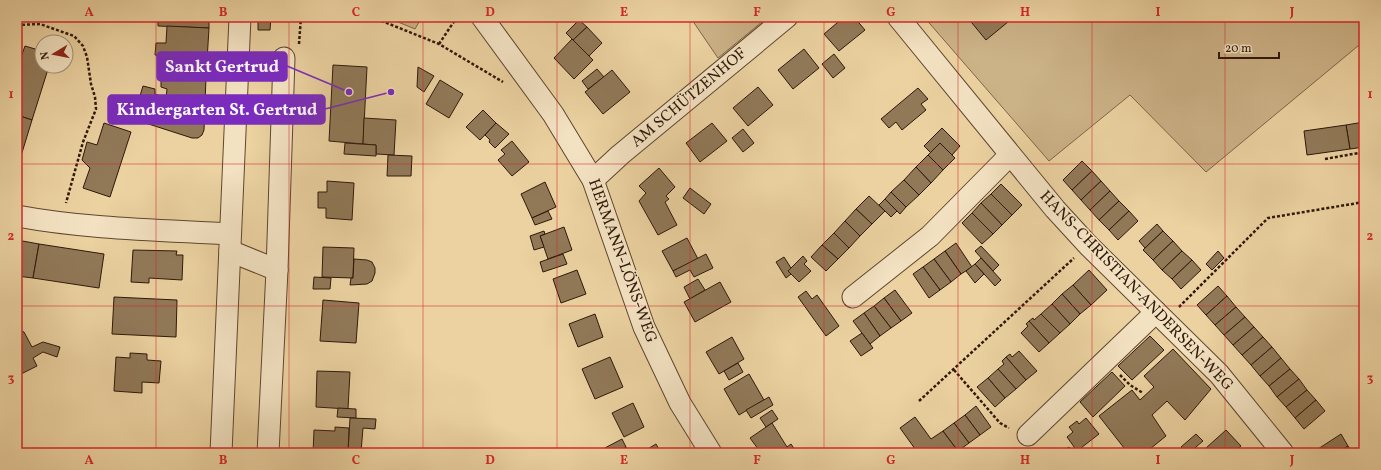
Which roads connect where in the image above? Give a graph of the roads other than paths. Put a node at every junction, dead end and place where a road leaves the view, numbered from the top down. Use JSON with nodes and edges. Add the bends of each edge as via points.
{"nodes":[{"id":1,"x":240,"y":17,"type":"edge"},
{"id":2,"x":482,"y":17,"type":"edge"},
{"id":3,"x":787,"y":17,"type":"edge"},
{"id":4,"x":898,"y":17,"type":"edge"},
{"id":5,"x":284,"y":58,"type":"dead end"},
{"id":6,"x":1010,"y":155,"type":"junction"},
{"id":7,"x":593,"y":180,"type":"junction"},
{"id":8,"x":17,"y":216,"type":"edge"},
{"id":9,"x":230,"y":242,"type":"junction"},
{"id":10,"x":276,"y":270,"type":"junction"},
{"id":11,"x":853,"y":297,"type":"dead end"},
{"id":12,"x":1166,"y":311,"type":"junction"},
{"id":13,"x":1028,"y":435,"type":"dead end"},
{"id":14,"x":221,"y":453,"type":"edge"},
{"id":15,"x":268,"y":453,"type":"edge"},
{"id":16,"x":711,"y":453,"type":"edge"},
{"id":17,"x":1283,"y":453,"type":"edge"}],
"edges":[{"from":1,"to":9,"type":"street"},
{"from":2,"to":7,"type":"street","name":"HERMANN-LÖNS-WEG","via":[[553,114]]},
{"from":3,"to":7,"type":"street","name":"AM SCHÜTZENHOF"},
{"from":4,"to":6,"type":"street","name":"HANS-CHRISTIAN-ANDERSEN-WEG"},
{"from":5,"to":10,"type":"street"},
{"from":6,"to":11,"type":"street","via":[[930,236]]},
{"from":6,"to":12,"type":"street","name":"HANS-CHRISTIAN-ANDERSEN-WEG","via":[[1088,245]]},
{"from":7,"to":16,"type":"street","name":"HERMANN-LÖNS-WEG","via":[[644,327],[680,403]]},
{"from":8,"to":9,"type":"street"},
{"from":9,"to":10,"type":"street"},
{"from":9,"to":14,"type":"street"},
{"from":10,"to":15,"type":"street"},
{"from":12,"to":13,"type":"street","via":[[1106,361]]},
{"from":12,"to":17,"type":"street","name":"HANS-CHRISTIAN-ANDERSEN-WEG"}]}
